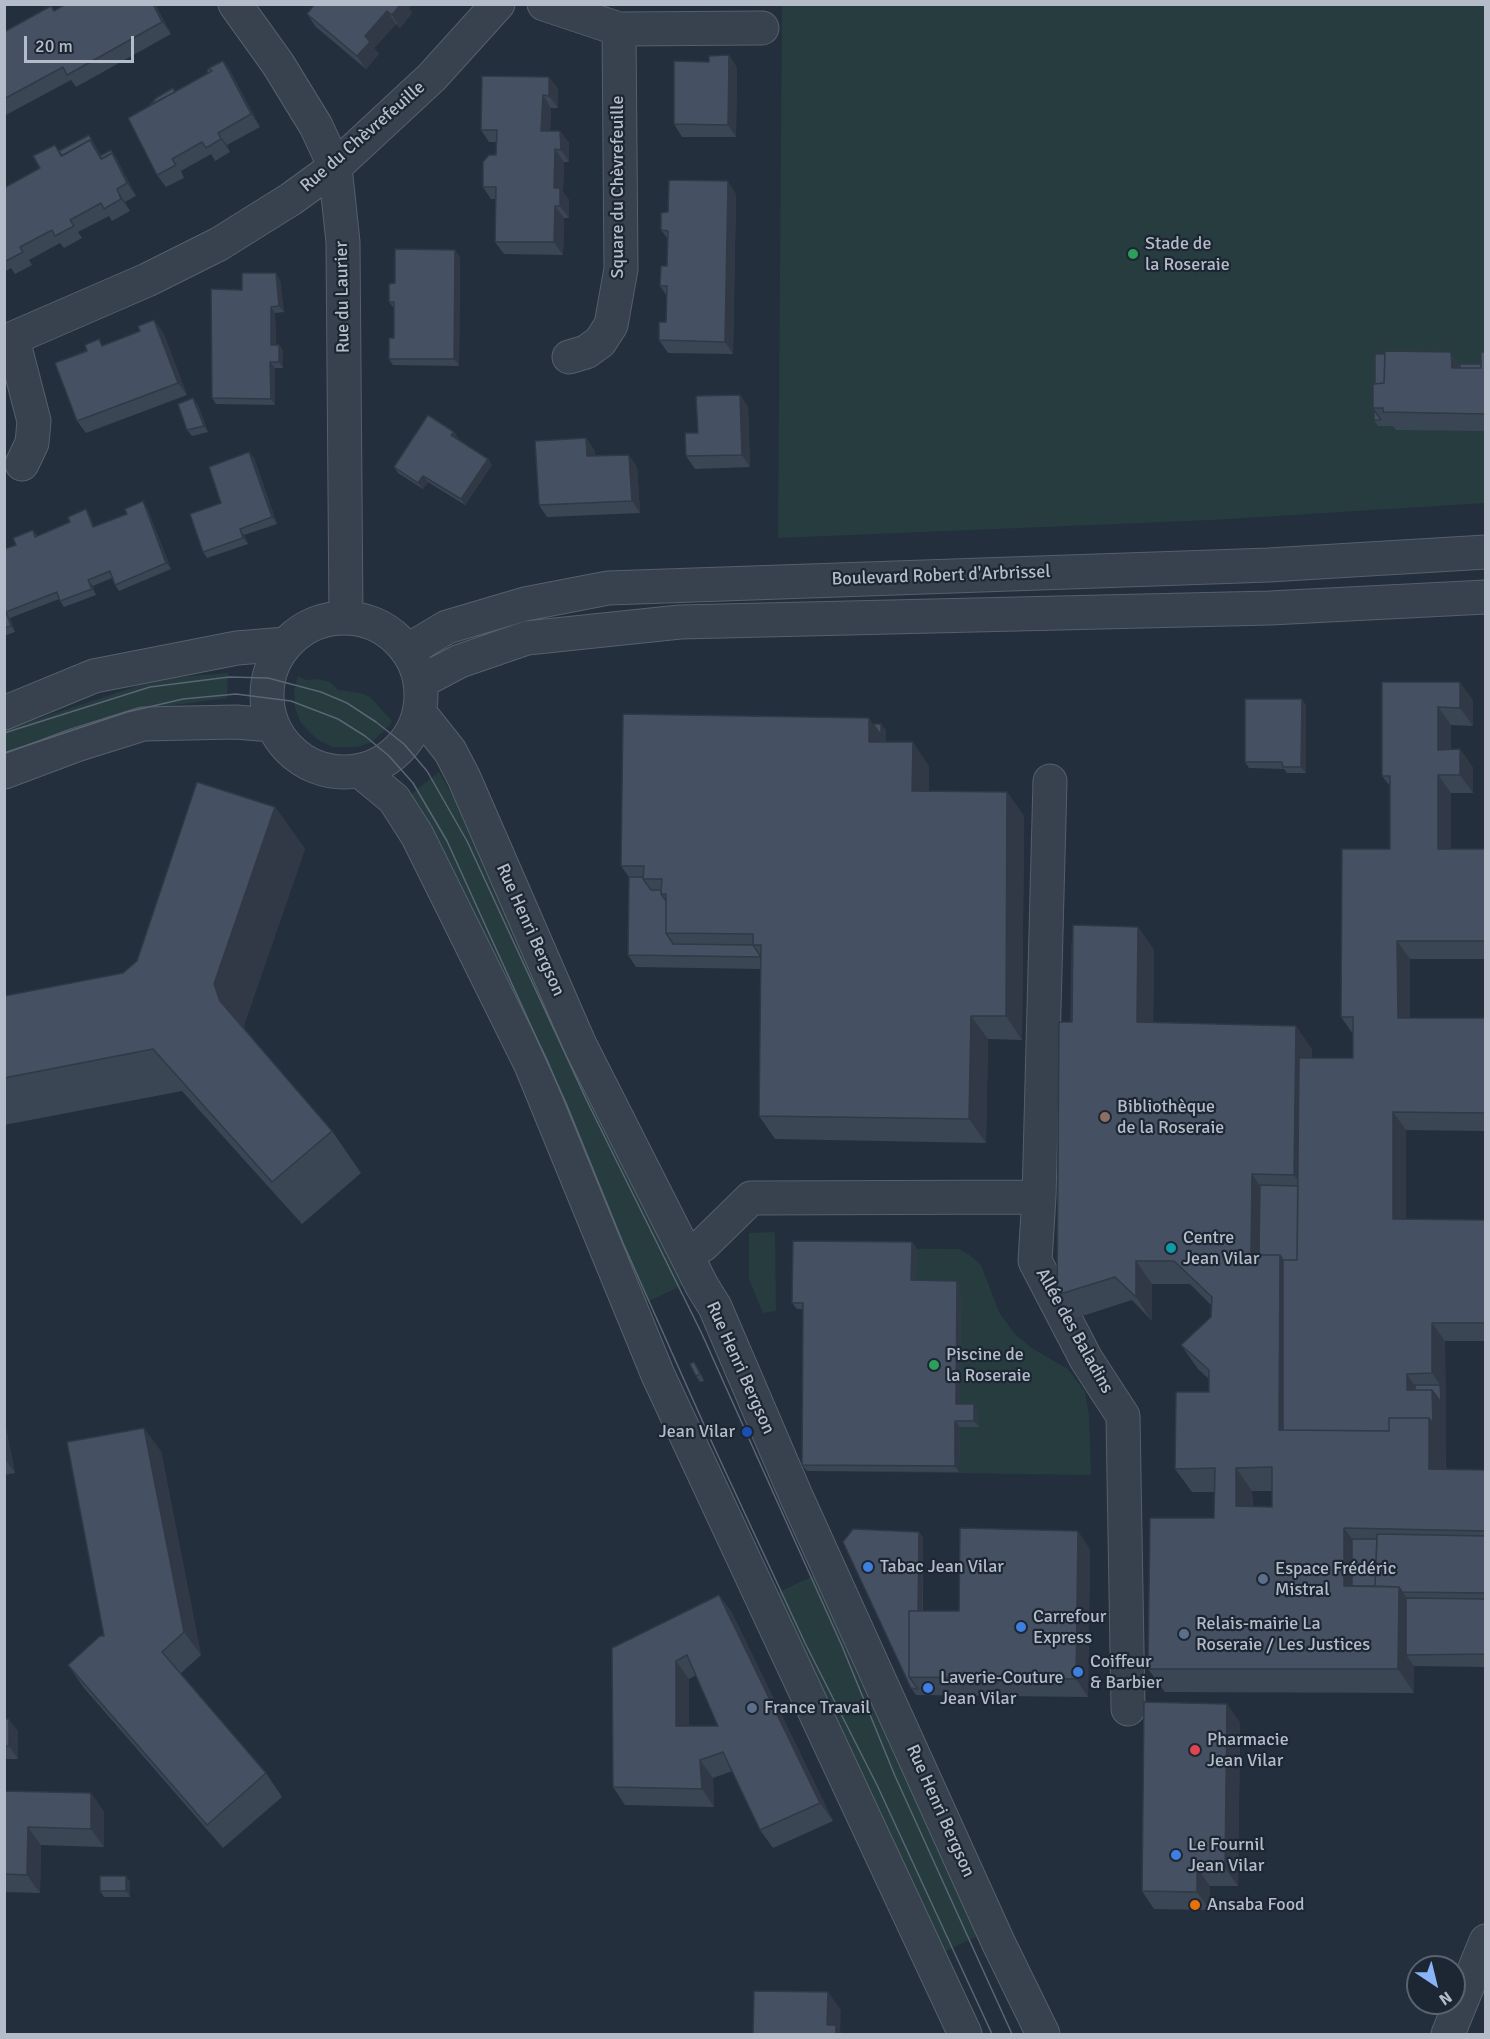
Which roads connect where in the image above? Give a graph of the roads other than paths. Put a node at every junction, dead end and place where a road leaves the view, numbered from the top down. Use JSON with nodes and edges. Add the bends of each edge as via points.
{"nodes":[{"id":1,"x":235,"y":4,"type":"edge"},
{"id":2,"x":498,"y":4,"type":"edge"},
{"id":3,"x":544,"y":4,"type":"edge"},
{"id":4,"x":762,"y":28,"type":"dead end"},
{"id":5,"x":619,"y":29,"type":"junction"},
{"id":6,"x":335,"y":167,"type":"junction"},
{"id":7,"x":9,"y":341,"type":"edge"},
{"id":8,"x":569,"y":357,"type":"dead end"},
{"id":9,"x":22,"y":464,"type":"dead end"},
{"id":10,"x":1485,"y":552,"type":"edge"},
{"id":11,"x":1485,"y":597,"type":"edge"},
{"id":12,"x":346,"y":618,"type":"junction"},
{"id":13,"x":286,"y":644,"type":"junction"},
{"id":14,"x":407,"y":651,"type":"junction"},
{"id":15,"x":419,"y":697,"type":"junction"},
{"id":16,"x":4,"y":713,"type":"edge"},
{"id":17,"x":272,"y":725,"type":"junction"},
{"id":18,"x":360,"y":771,"type":"junction"},
{"id":19,"x":4,"y":772,"type":"edge"},
{"id":20,"x":1050,"y":781,"type":"dead end"},
{"id":21,"x":1039,"y":1197,"type":"junction"},
{"id":22,"x":703,"y":1245,"type":"dead end"},
{"id":23,"x":1128,"y":1709,"type":"dead end"},
{"id":24,"x":1485,"y":1941,"type":"edge"},
{"id":25,"x":965,"y":2034,"type":"edge"},
{"id":26,"x":1043,"y":2034,"type":"edge"},
{"id":27,"x":1448,"y":2034,"type":"edge"}],
"edges":[{"from":1,"to":6,"type":"street","name":"Rue du Laurier","via":[[278,64],[316,126]]},
{"from":2,"to":6,"type":"street","name":"Rue du Chèvrefeuille","via":[[432,77]]},
{"from":3,"to":5,"type":"street"},
{"from":4,"to":5,"type":"street"},
{"from":5,"to":8,"type":"street","name":"Square du Chèvrefeuille","via":[[621,269],[611,325],[600,342]]},
{"from":6,"to":7,"type":"street","name":"Rue du Chèvrefeuille","via":[[219,244]]},
{"from":6,"to":12,"type":"street","name":"Rue du Laurier","via":[[343,242]]},
{"from":7,"to":9,"type":"street","name":"Rue du Chèvrefeuille","via":[[34,421],[32,443]]},
{"from":10,"to":14,"type":"street","name":"Boulevard Robert d'Arbrissel","via":[[1269,565],[608,588],[525,604],[447,627]]},
{"from":11,"to":15,"type":"street","name":"Boulevard Robert d'Arbrissel","via":[[1270,608],[680,622],[527,638],[460,661]]},
{"from":12,"to":13,"type":"street","via":[[324,620]]},
{"from":12,"to":14,"type":"street","via":[[370,622],[391,634]]},
{"from":13,"to":16,"type":"street","via":[[237,648],[94,676]]},
{"from":13,"to":17,"type":"street","via":[[268,678],[266,696]]},
{"from":14,"to":15,"type":"street"},
{"from":15,"to":18,"type":"street","via":[[404,744],[380,763]]},
{"from":15,"to":26,"type":"street","name":"Rue Henri Bergson","via":[[464,777],[580,1046],[715,1307],[796,1496]]},
{"from":17,"to":18,"type":"street","via":[[295,755],[314,766],[337,772]]},
{"from":17,"to":19,"type":"street","via":[[143,724]]},
{"from":18,"to":25,"type":"street","via":[[394,799],[417,835],[531,1065],[658,1375]]},
{"from":20,"to":21,"type":"street","name":"Allée des Baladins"},
{"from":21,"to":22,"type":"street","via":[[751,1198]]},
{"from":21,"to":23,"type":"street","name":"Allée des Baladins","via":[[1035,1261],[1086,1359],[1123,1416]]},
{"from":24,"to":27,"type":"street"}]}
